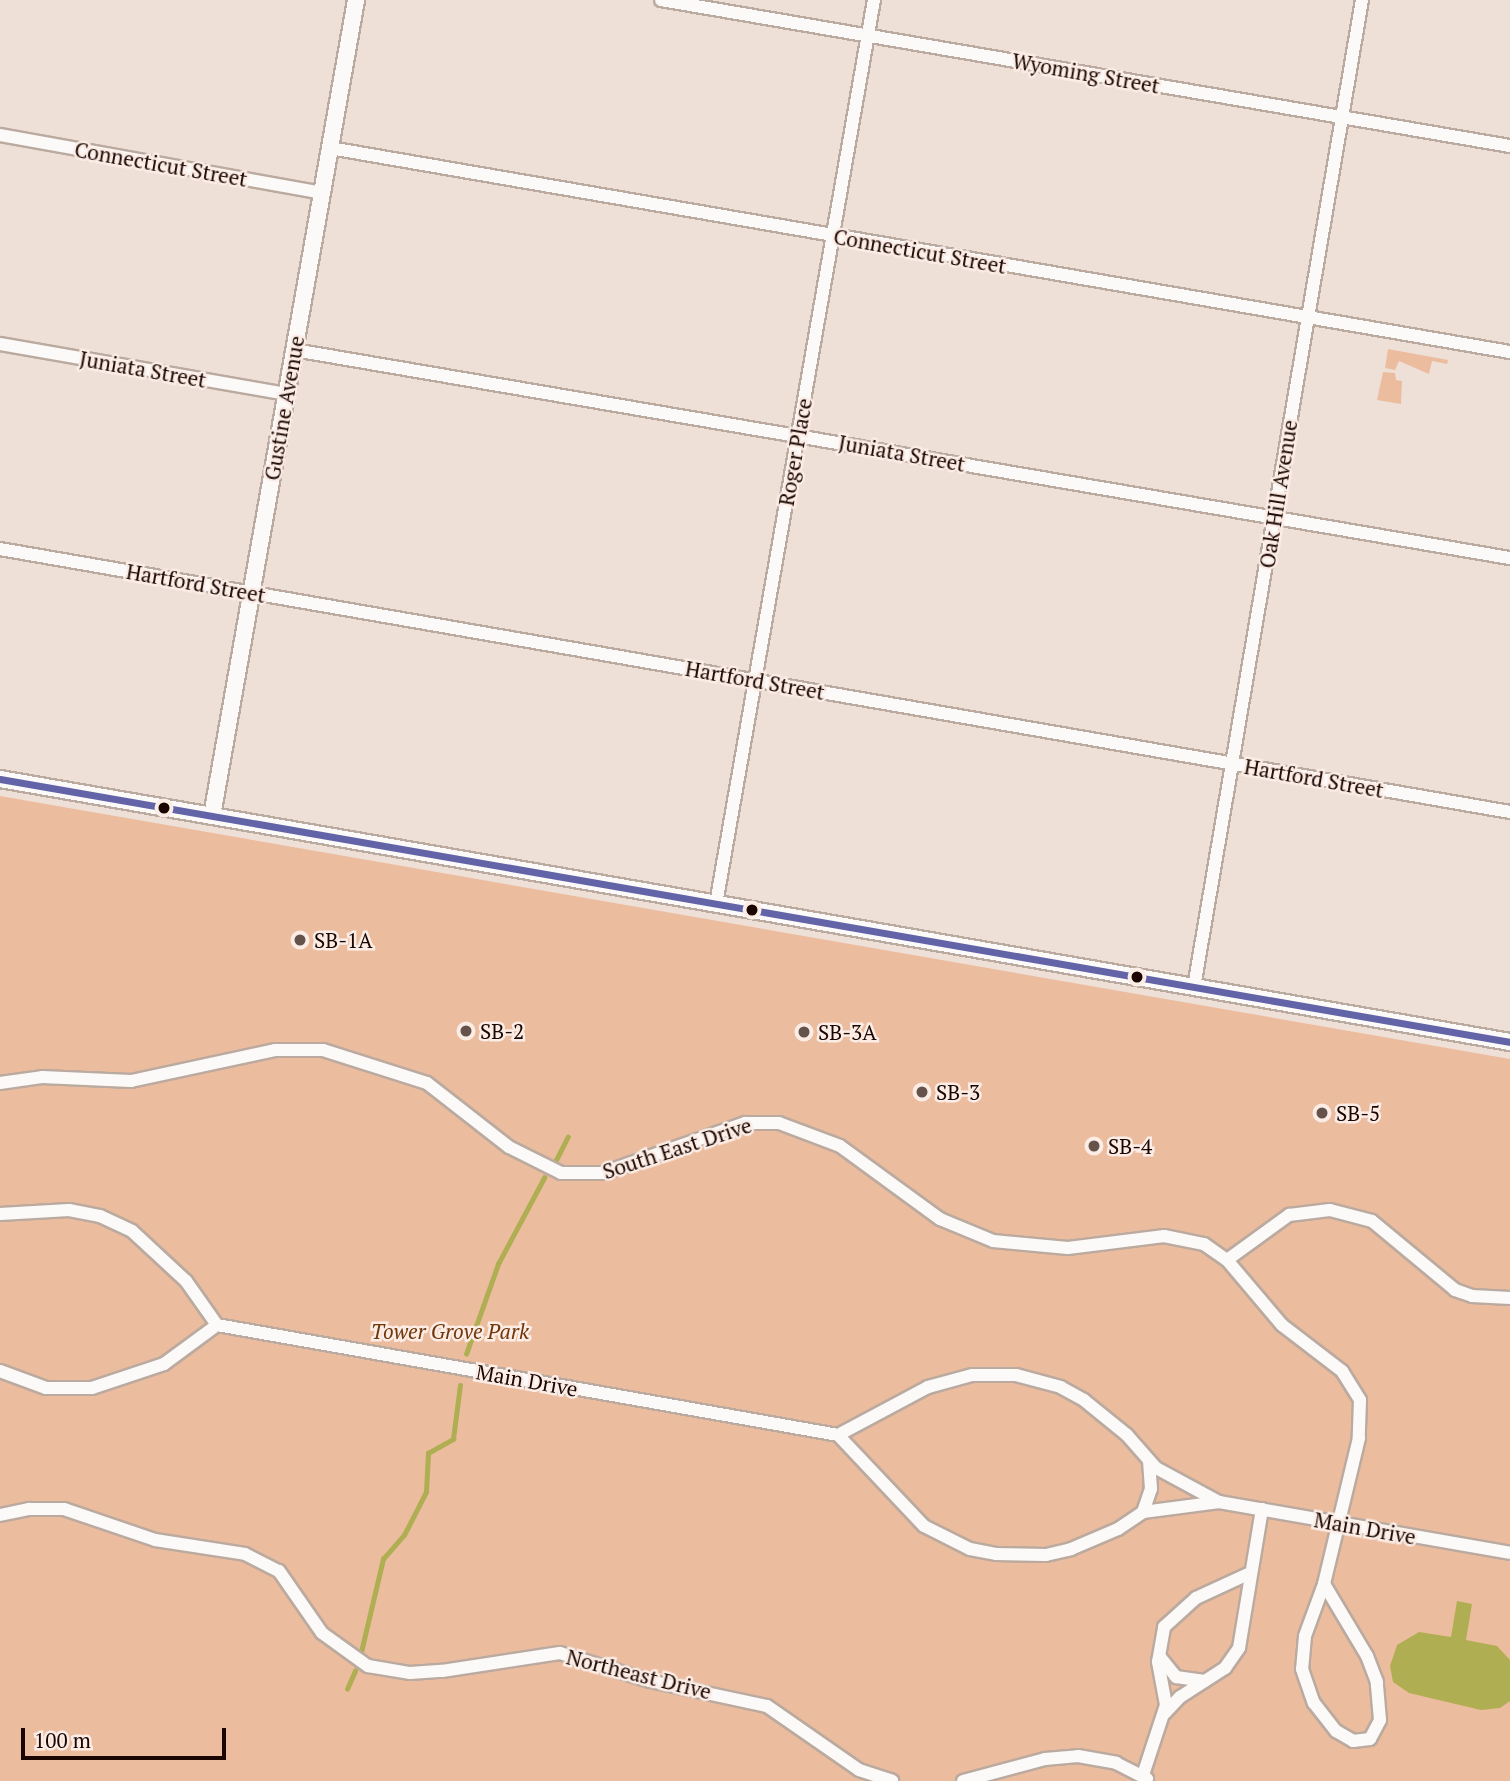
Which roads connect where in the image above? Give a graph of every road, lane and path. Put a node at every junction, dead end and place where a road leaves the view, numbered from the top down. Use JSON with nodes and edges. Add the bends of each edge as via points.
{"nodes":[{"id":1,"x":356,"y":0,"type":"edge"},
{"id":2,"x":662,"y":0,"type":"edge"},
{"id":3,"x":874,"y":0,"type":"edge"},
{"id":4,"x":1362,"y":0,"type":"edge"},
{"id":5,"x":868,"y":36,"type":"junction"},
{"id":6,"x":1343,"y":117,"type":"junction"},
{"id":7,"x":0,"y":135,"type":"edge"},
{"id":8,"x":1510,"y":146,"type":"edge"},
{"id":9,"x":330,"y":148,"type":"junction"},
{"id":10,"x":322,"y":193,"type":"junction"},
{"id":11,"x":833,"y":236,"type":"junction"},
{"id":12,"x":1310,"y":316,"type":"junction"},
{"id":13,"x":0,"y":344,"type":"edge"},
{"id":14,"x":294,"y":350,"type":"junction"},
{"id":15,"x":1510,"y":352,"type":"edge"},
{"id":16,"x":286,"y":394,"type":"junction"},
{"id":17,"x":798,"y":435,"type":"junction"},
{"id":18,"x":1274,"y":516,"type":"junction"},
{"id":19,"x":0,"y":549,"type":"edge"},
{"id":20,"x":1510,"y":558,"type":"edge"},
{"id":21,"x":251,"y":593,"type":"junction"},
{"id":22,"x":755,"y":680,"type":"junction"},
{"id":23,"x":1230,"y":763,"type":"junction"},
{"id":24,"x":0,"y":779,"type":"edge"},
{"id":25,"x":1510,"y":812,"type":"edge"},
{"id":26,"x":212,"y":816,"type":"junction"},
{"id":27,"x":716,"y":904,"type":"junction"},
{"id":28,"x":1194,"y":987,"type":"junction"},
{"id":29,"x":1510,"y":1042,"type":"edge"},
{"id":30,"x":0,"y":1083,"type":"edge"},
{"id":31,"x":0,"y":1214,"type":"edge"},
{"id":32,"x":1227,"y":1260,"type":"junction"},
{"id":33,"x":1510,"y":1298,"type":"edge"},
{"id":34,"x":217,"y":1325,"type":"junction"},
{"id":35,"x":0,"y":1371,"type":"edge"},
{"id":36,"x":838,"y":1435,"type":"junction"},
{"id":37,"x":1149,"y":1461,"type":"junction"},
{"id":38,"x":1219,"y":1502,"type":"junction"},
{"id":39,"x":1262,"y":1509,"type":"junction"},
{"id":40,"x":1143,"y":1512,"type":"junction"},
{"id":41,"x":0,"y":1515,"type":"edge"},
{"id":42,"x":1337,"y":1523,"type":"junction"},
{"id":43,"x":1510,"y":1553,"type":"edge"},
{"id":44,"x":1250,"y":1573,"type":"junction"},
{"id":45,"x":1324,"y":1584,"type":"junction"},
{"id":46,"x":1158,"y":1654,"type":"junction"},
{"id":47,"x":1206,"y":1681,"type":"junction"},
{"id":48,"x":1164,"y":1714,"type":"junction"},
{"id":49,"x":1146,"y":1778,"type":"edge"},
{"id":50,"x":892,"y":1781,"type":"edge"},
{"id":51,"x":963,"y":1781,"type":"edge"}],
"edges":[{"from":1,"to":9,"type":"main road","name":"Gustine Avenue"},
{"from":2,"to":5,"type":"street","name":"Wyoming Street"},
{"from":3,"to":5,"type":"street","name":"Roger Place"},
{"from":4,"to":6,"type":"street","name":"Oak Hill Avenue"},
{"from":5,"to":6,"type":"street","name":"Wyoming Street"},
{"from":5,"to":11,"type":"street","name":"Roger Place"},
{"from":6,"to":8,"type":"street","name":"Wyoming Street"},
{"from":6,"to":12,"type":"street","name":"Oak Hill Avenue"},
{"from":7,"to":10,"type":"street","name":"Connecticut Street"},
{"from":9,"to":10,"type":"main road","name":"Gustine Avenue"},
{"from":9,"to":11,"type":"street","name":"Connecticut Street"},
{"from":10,"to":14,"type":"main road","name":"Gustine Avenue"},
{"from":11,"to":12,"type":"street","name":"Connecticut Street"},
{"from":11,"to":17,"type":"street","name":"Roger Place"},
{"from":12,"to":15,"type":"street","name":"Connecticut Street"},
{"from":12,"to":18,"type":"street","name":"Oak Hill Avenue"},
{"from":13,"to":16,"type":"street","name":"Juniata Street"},
{"from":14,"to":16,"type":"main road","name":"Gustine Avenue"},
{"from":14,"to":17,"type":"street","name":"Juniata Street"},
{"from":16,"to":21,"type":"main road","name":"Gustine Avenue"},
{"from":17,"to":18,"type":"street","name":"Juniata Street"},
{"from":17,"to":22,"type":"street","name":"Roger Place"},
{"from":18,"to":20,"type":"street","name":"Juniata Street"},
{"from":18,"to":23,"type":"street","name":"Oak Hill Avenue"},
{"from":19,"to":21,"type":"street","name":"Hartford Street"},
{"from":21,"to":22,"type":"street","name":"Hartford Street"},
{"from":21,"to":26,"type":"main road","name":"Gustine Avenue"},
{"from":22,"to":23,"type":"street","name":"Hartford Street"},
{"from":22,"to":27,"type":"street","name":"Roger Place"},
{"from":23,"to":25,"type":"street","name":"Hartford Street"},
{"from":23,"to":28,"type":"street","name":"Oak Hill Avenue"},
{"from":24,"to":26,"type":"main road"},
{"from":26,"to":27,"type":"main road"},
{"from":27,"to":28,"type":"main road"},
{"from":28,"to":29,"type":"main road"},
{"from":30,"to":32,"type":"street","name":"South East Drive","via":[[42,1077],[131,1081],[275,1050],[323,1050],[426,1083],[509,1147],[561,1173],[603,1173],[745,1123],[779,1123],[840,1146],[924,1208],[978,1237],[1050,1248],[1181,1237],[1204,1244]]},
{"from":31,"to":34,"type":"street","via":[[69,1210],[100,1216],[132,1231],[186,1281]]},
{"from":32,"to":33,"type":"street","via":[[1289,1214],[1330,1210],[1372,1221],[1455,1290]]},
{"from":32,"to":42,"type":"street","name":"South East Drive","via":[[1269,1313],[1332,1362],[1356,1390],[1362,1423]]},
{"from":34,"to":35,"type":"street","via":[[164,1364],[92,1388],[47,1388]]},
{"from":34,"to":36,"type":"street","name":"Main Drive"},
{"from":36,"to":37,"type":"street","name":"Main Drive","via":[[928,1387],[972,1375],[1016,1375],[1061,1387],[1084,1400],[1127,1435]]},
{"from":36,"to":40,"type":"street","name":"Main Drive","via":[[924,1526],[970,1549],[1046,1555],[1095,1541]]},
{"from":37,"to":38,"type":"street","name":"Main Drive"},
{"from":37,"to":40,"type":"street","via":[[1151,1489]]},
{"from":38,"to":39,"type":"street","name":"Main Drive"},
{"from":38,"to":40,"type":"street","name":"Main Drive"},
{"from":39,"to":42,"type":"street","name":"Main Drive"},
{"from":39,"to":44,"type":"street"},
{"from":41,"to":50,"type":"street","name":"Northeast Drive","via":[[29,1508],[64,1509],[155,1539],[245,1554],[279,1571],[321,1633],[368,1667],[410,1673],[442,1671],[560,1653],[650,1681],[767,1706],[859,1770]]},
{"from":42,"to":43,"type":"street","name":"Main Drive"},
{"from":42,"to":45,"type":"street","name":"South East Drive"},
{"from":44,"to":46,"type":"street","via":[[1175,1614],[1164,1627]]},
{"from":44,"to":47,"type":"street","via":[[1239,1648],[1225,1668]]},
{"from":45,"to":45,"type":"street","name":"South East Drive","via":[[1302,1654],[1306,1686],[1336,1731],[1353,1741],[1370,1740],[1380,1720],[1377,1682],[1367,1656]]},
{"from":46,"to":47,"type":"street","via":[[1176,1677]]},
{"from":46,"to":48,"type":"street"},
{"from":47,"to":48,"type":"street"},
{"from":48,"to":49,"type":"street"},
{"from":49,"to":51,"type":"street","via":[[1102,1760],[1062,1757]]}]}
